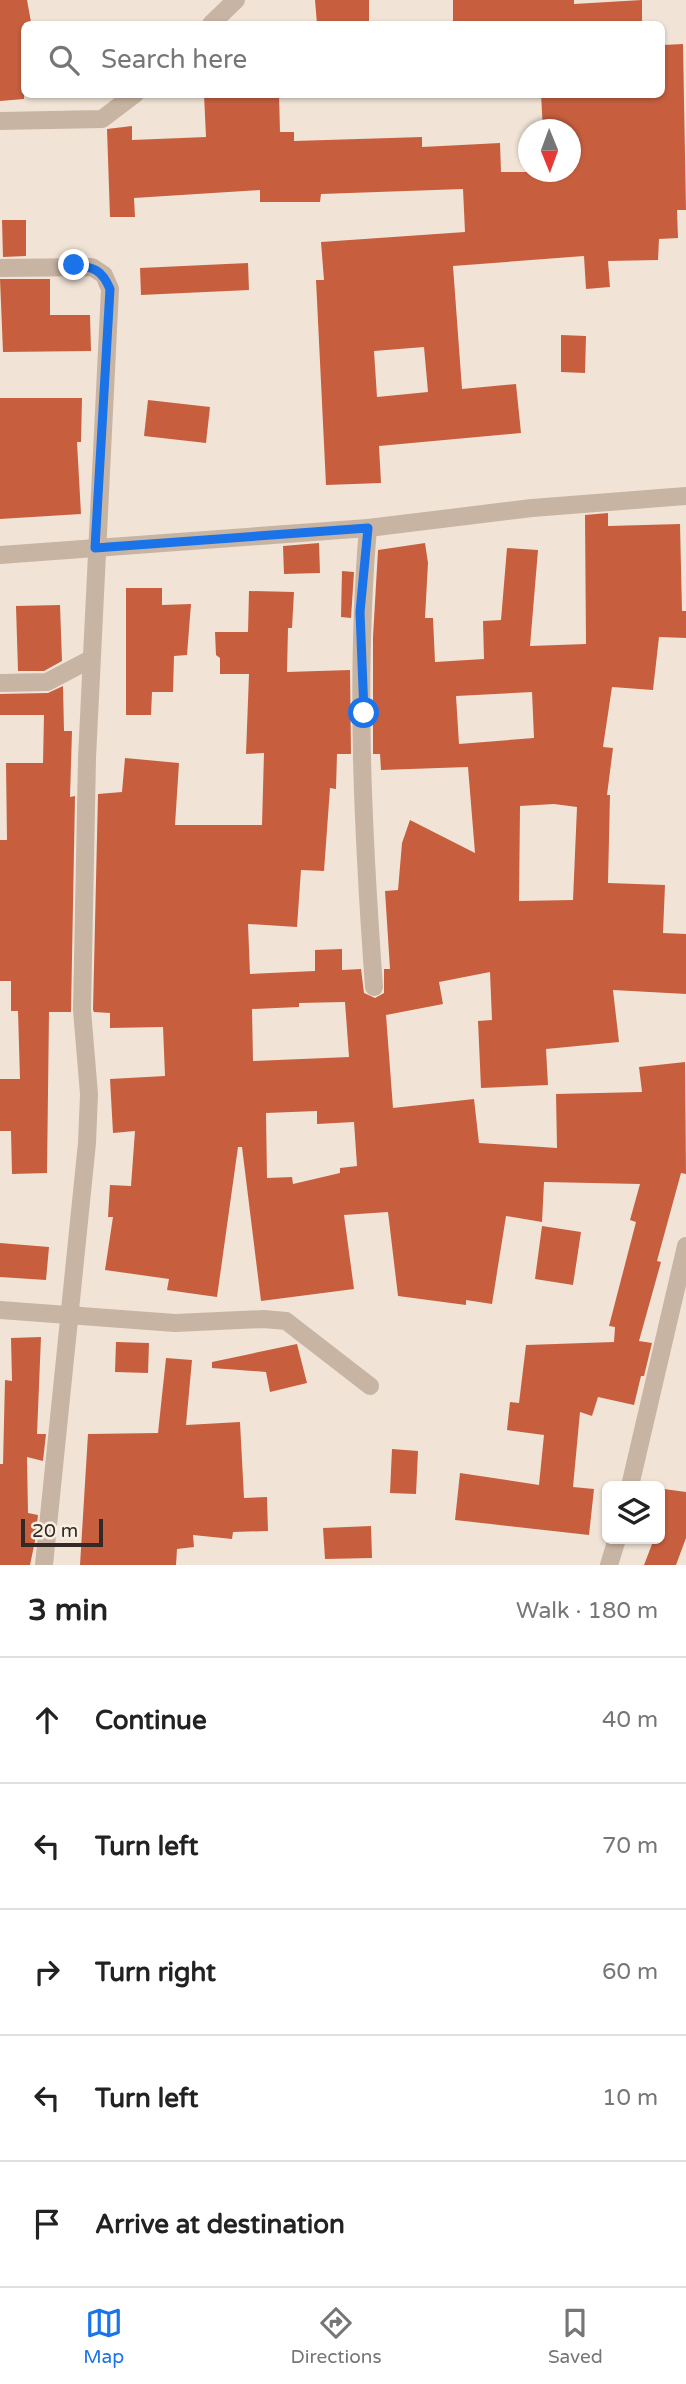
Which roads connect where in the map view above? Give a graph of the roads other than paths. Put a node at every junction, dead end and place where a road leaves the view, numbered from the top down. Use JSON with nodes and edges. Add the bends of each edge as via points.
{"nodes":[{"id":1,"x":236,"y":0,"type":"edge"},
{"id":2,"x":214,"y":21,"type":"edge"},
{"id":3,"x":130,"y":98,"type":"edge"},
{"id":4,"x":0,"y":121,"type":"edge"},
{"id":5,"x":0,"y":268,"type":"edge"},
{"id":6,"x":686,"y":496,"type":"edge"},
{"id":7,"x":368,"y":528,"type":"junction"},
{"id":8,"x":95,"y":548,"type":"junction"},
{"id":9,"x":0,"y":555,"type":"edge"},
{"id":10,"x":91,"y":659,"type":"junction"},
{"id":11,"x":0,"y":683,"type":"edge"},
{"id":12,"x":374,"y":987,"type":"dead end"},
{"id":13,"x":686,"y":1246,"type":"edge"},
{"id":14,"x":0,"y":1310,"type":"edge"},
{"id":15,"x":71,"y":1317,"type":"junction"},
{"id":16,"x":370,"y":1386,"type":"dead end"},
{"id":17,"x":631,"y":1481,"type":"edge"},
{"id":18,"x":615,"y":1544,"type":"edge"},
{"id":19,"x":44,"y":1565,"type":"edge"},
{"id":20,"x":609,"y":1565,"type":"edge"}],
"edges":[{"from":1,"to":2,"type":"street"},
{"from":3,"to":4,"type":"street","via":[[102,119]]},
{"from":5,"to":8,"type":"street","via":[[92,267],[104,275],[110,289]]},
{"from":6,"to":7,"type":"street"},
{"from":7,"to":8,"type":"street"},
{"from":7,"to":12,"type":"street","via":[[360,612],[362,827]]},
{"from":8,"to":9,"type":"street"},
{"from":8,"to":10,"type":"street"},
{"from":10,"to":11,"type":"street","via":[[47,682]]},
{"from":10,"to":15,"type":"street","via":[[82,1010],[89,1107]]},
{"from":13,"to":17,"type":"street"},
{"from":14,"to":15,"type":"street"},
{"from":15,"to":16,"type":"street","via":[[175,1323],[286,1321]]},
{"from":15,"to":19,"type":"street"},
{"from":18,"to":20,"type":"street"}]}
